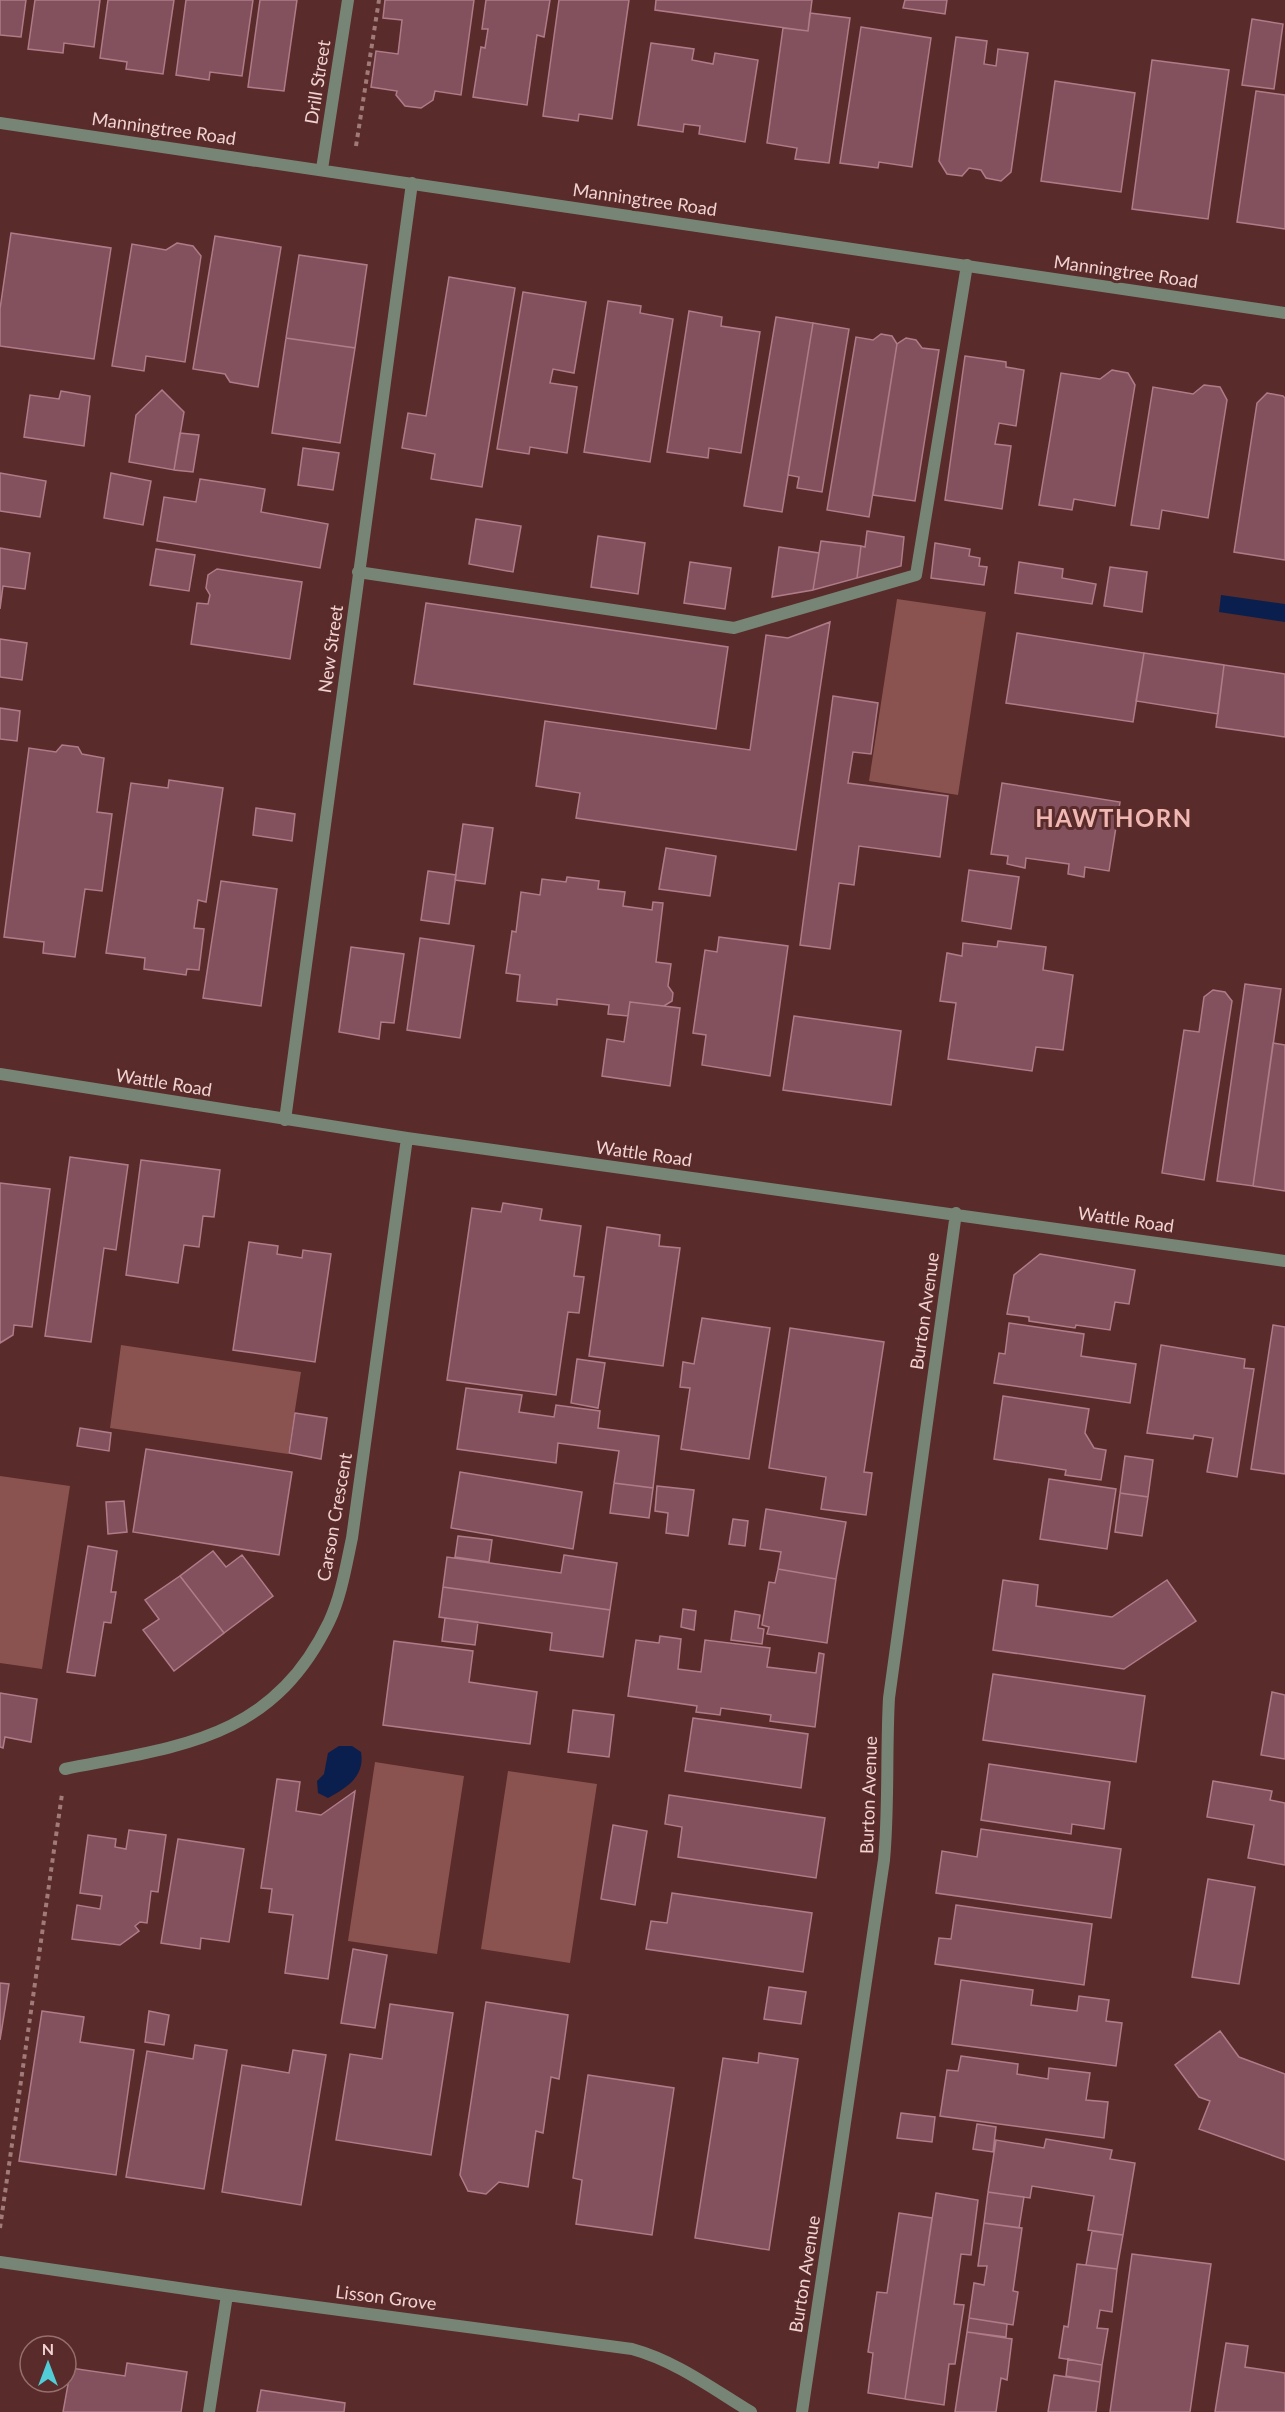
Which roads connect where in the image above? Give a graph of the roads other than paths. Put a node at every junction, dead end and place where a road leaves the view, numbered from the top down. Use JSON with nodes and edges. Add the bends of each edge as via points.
{"nodes":[{"id":1,"x":348,"y":0,"type":"edge"},
{"id":2,"x":0,"y":123,"type":"edge"},
{"id":3,"x":322,"y":169,"type":"junction"},
{"id":4,"x":412,"y":183,"type":"junction"},
{"id":5,"x":966,"y":265,"type":"junction"},
{"id":6,"x":1285,"y":313,"type":"edge"},
{"id":7,"x":358,"y":572,"type":"junction"},
{"id":8,"x":0,"y":1074,"type":"edge"},
{"id":9,"x":285,"y":1120,"type":"junction"},
{"id":10,"x":407,"y":1138,"type":"junction"},
{"id":11,"x":956,"y":1213,"type":"junction"},
{"id":12,"x":1285,"y":1261,"type":"edge"},
{"id":13,"x":65,"y":1769,"type":"road end"},
{"id":14,"x":0,"y":2262,"type":"edge"},
{"id":15,"x":227,"y":2295,"type":"junction"},
{"id":16,"x":209,"y":2412,"type":"edge"},
{"id":17,"x":751,"y":2412,"type":"edge"},
{"id":18,"x":802,"y":2412,"type":"edge"}],
"edges":[{"from":1,"to":3,"type":"street","name":"Drill Street"},
{"from":2,"to":3,"type":"street","name":"Manningtree Road"},
{"from":3,"to":4,"type":"street","name":"Manningtree Road"},
{"from":4,"to":5,"type":"street","name":"Manningtree Road"},
{"from":4,"to":7,"type":"street","name":"New Street"},
{"from":5,"to":6,"type":"street","name":"Manningtree Road"},
{"from":5,"to":7,"type":"street","via":[[916,575],[734,628]]},
{"from":7,"to":9,"type":"street","name":"New Street"},
{"from":8,"to":9,"type":"street","name":"Wattle Road"},
{"from":9,"to":10,"type":"street","name":"Wattle Road"},
{"from":10,"to":11,"type":"street","name":"Wattle Road"},
{"from":10,"to":13,"type":"street","name":"Carson Crescent","via":[[352,1538],[330,1621],[309,1659],[282,1692],[260,1710],[180,1746]]},
{"from":11,"to":12,"type":"street","name":"Wattle Road"},
{"from":11,"to":18,"type":"street","name":"Burton Avenue","via":[[890,1698],[884,1860]]},
{"from":14,"to":15,"type":"street","name":"Lisson Grove"},
{"from":15,"to":16,"type":"street"},
{"from":15,"to":17,"type":"street","name":"Lisson Grove","via":[[632,2349],[669,2362]]}]}
